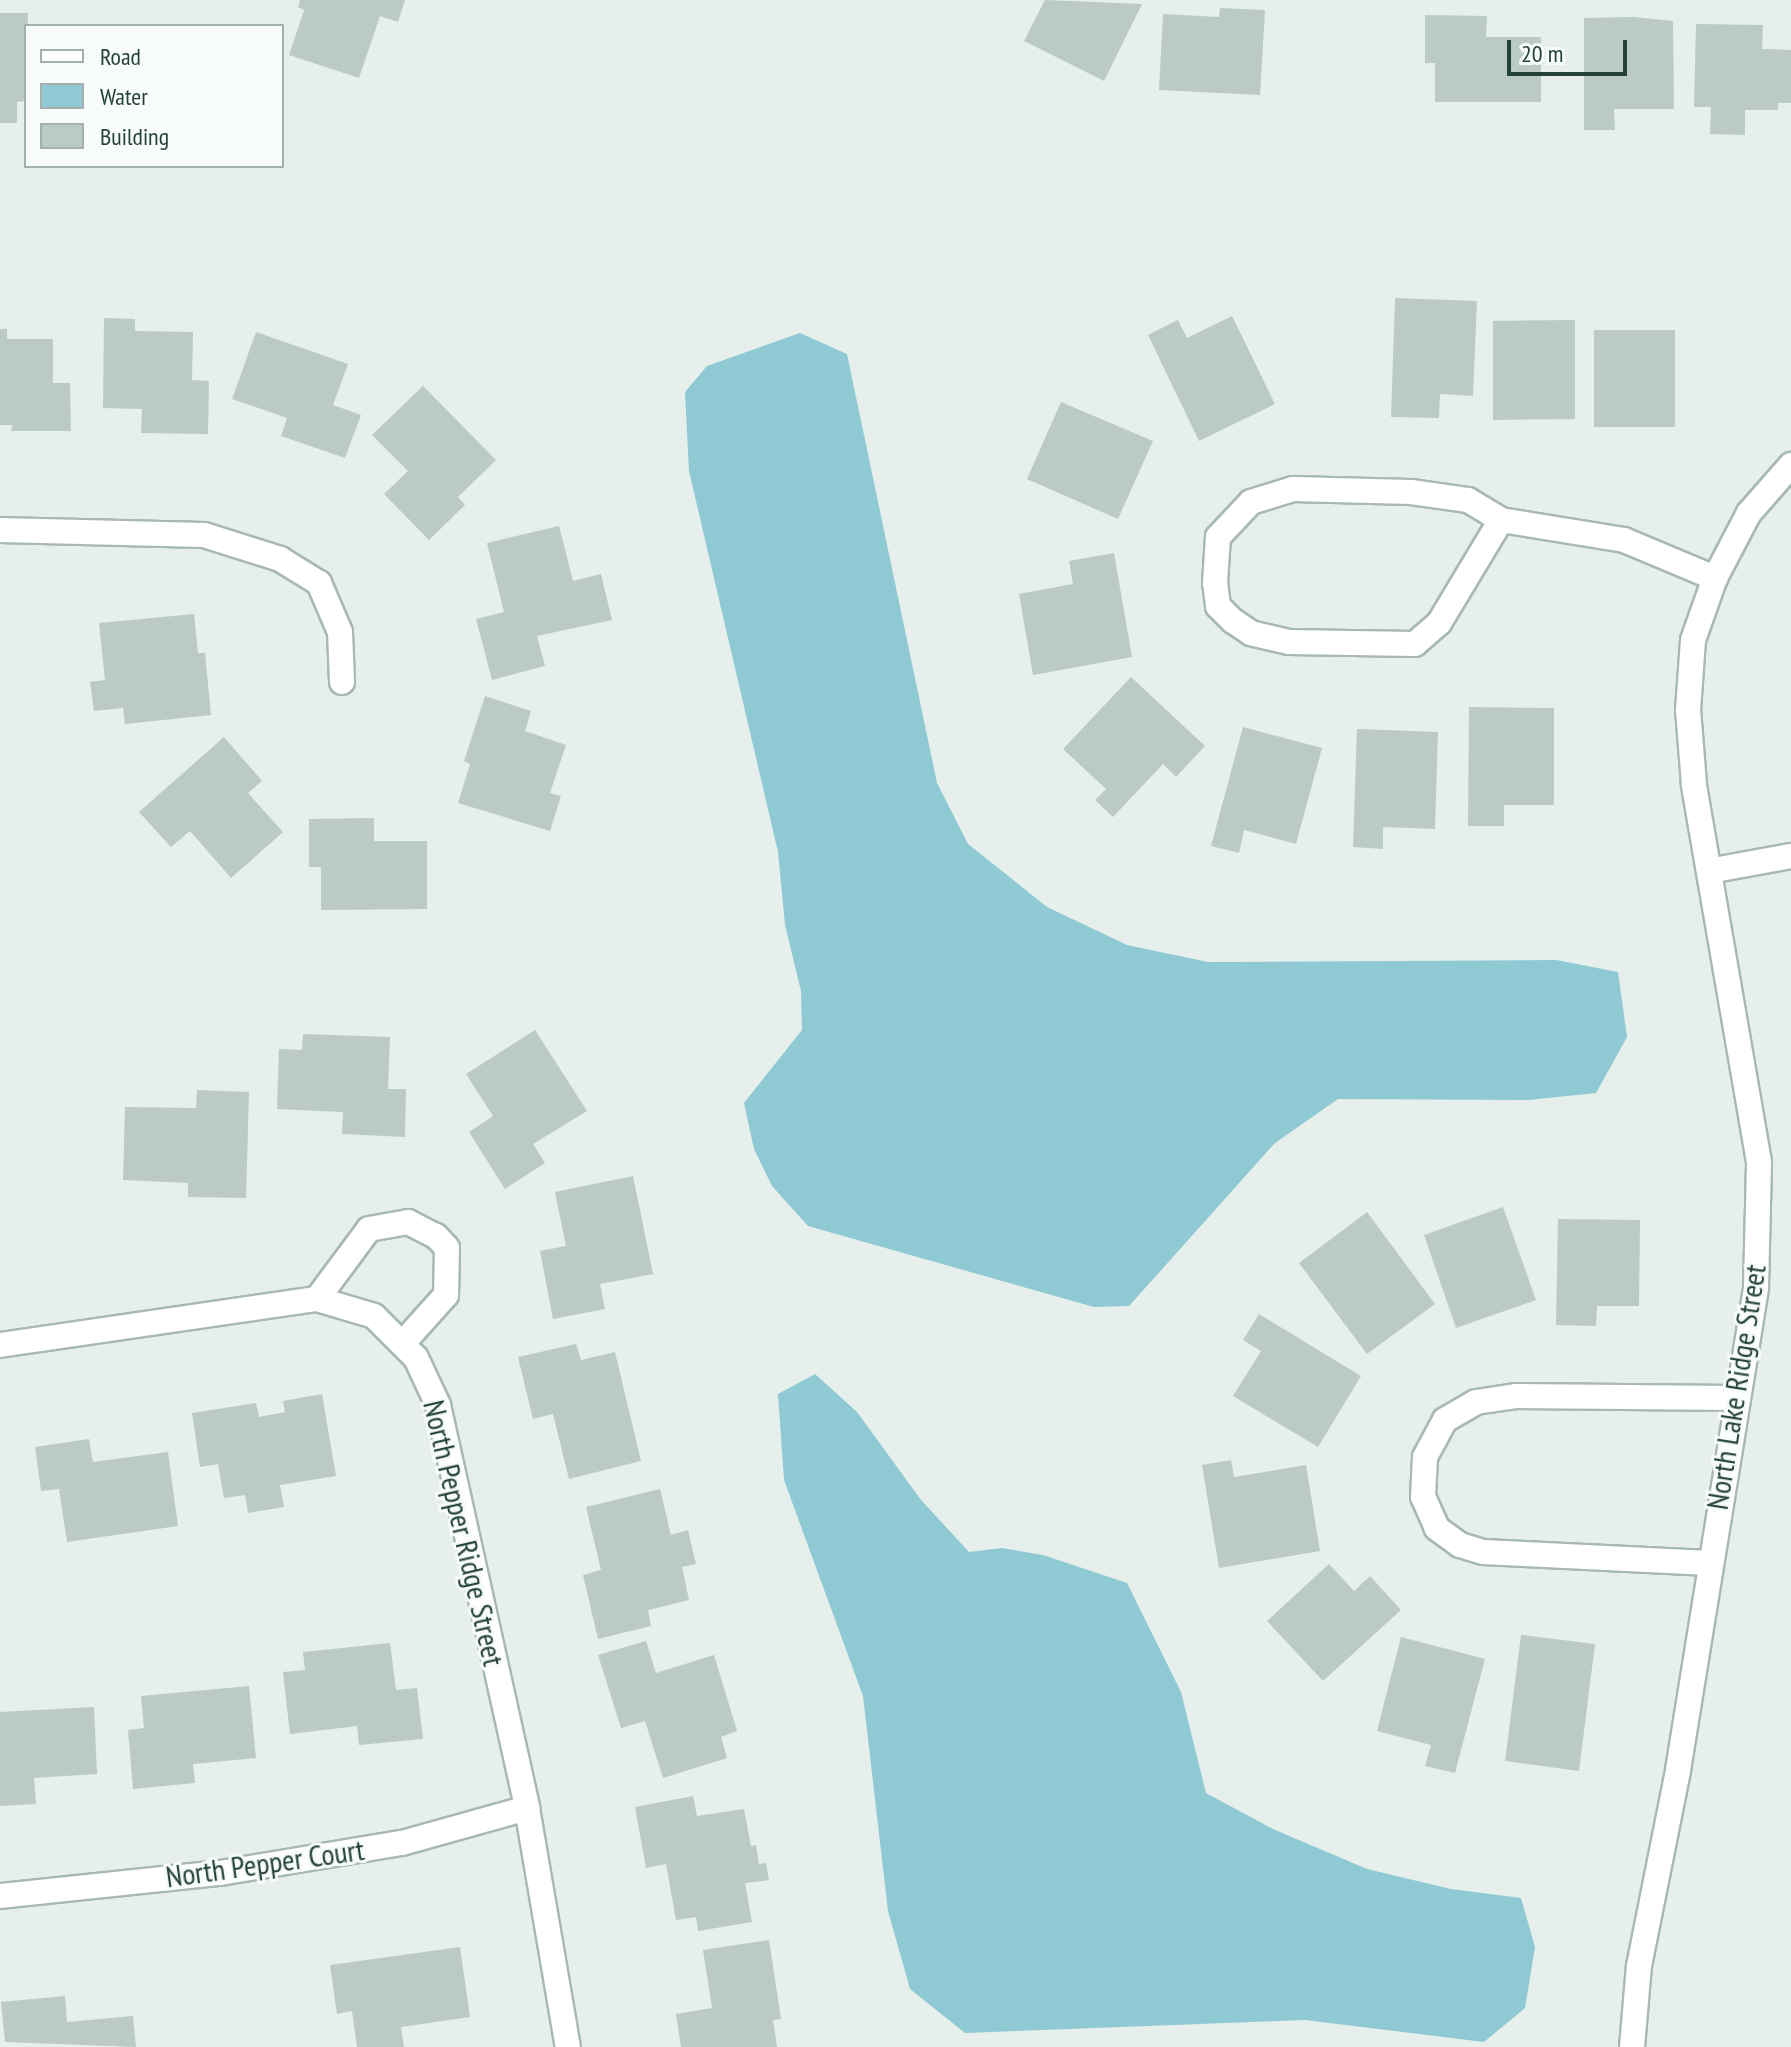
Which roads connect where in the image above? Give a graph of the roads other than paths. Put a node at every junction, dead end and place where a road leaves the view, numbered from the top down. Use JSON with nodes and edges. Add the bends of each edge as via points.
{"nodes":[{"id":1,"x":1791,"y":465,"type":"edge"},
{"id":2,"x":1501,"y":520,"type":"junction"},
{"id":3,"x":0,"y":530,"type":"edge"},
{"id":4,"x":1715,"y":578,"type":"junction"},
{"id":5,"x":342,"y":682,"type":"dead end"},
{"id":6,"x":1791,"y":856,"type":"edge"},
{"id":7,"x":1709,"y":871,"type":"junction"},
{"id":8,"x":317,"y":1299,"type":"junction"},
{"id":9,"x":403,"y":1343,"type":"junction"},
{"id":10,"x":0,"y":1345,"type":"edge"},
{"id":11,"x":1734,"y":1398,"type":"junction"},
{"id":12,"x":1709,"y":1563,"type":"junction"},
{"id":13,"x":527,"y":1808,"type":"junction"},
{"id":14,"x":0,"y":1896,"type":"edge"},
{"id":15,"x":568,"y":2047,"type":"edge"},
{"id":16,"x":1632,"y":2047,"type":"edge"}],
"edges":[{"from":1,"to":4,"type":"street","name":"North Lake Ridge Street","via":[[1749,513]]},
{"from":2,"to":2,"type":"street","via":[[1468,500],[1411,492],[1293,489],[1251,502],[1218,537],[1218,606],[1251,633],[1289,642],[1415,644],[1439,623]]},
{"from":2,"to":4,"type":"street","via":[[1624,540]]},
{"from":3,"to":5,"type":"street","via":[[204,535],[280,559],[319,583],[340,632]]},
{"from":4,"to":7,"type":"street","name":"North Lake Ridge Street","via":[[1693,640],[1688,710]]},
{"from":6,"to":7,"type":"street"},
{"from":7,"to":11,"type":"street","name":"North Lake Ridge Street","via":[[1759,1162],[1756,1287]]},
{"from":8,"to":9,"type":"street","name":"North Pepper Ridge Street","via":[[374,1316]]},
{"from":8,"to":9,"type":"street","via":[[369,1229],[408,1222],[436,1236],[447,1248],[446,1295]]},
{"from":8,"to":10,"type":"street","name":"North Pepper Ridge Street"},
{"from":9,"to":13,"type":"street","name":"North Pepper Ridge Street","via":[[438,1405]]},
{"from":11,"to":12,"type":"street","name":"North Lake Ridge Street"},
{"from":11,"to":12,"type":"street","via":[[1516,1396],[1476,1402],[1445,1420],[1425,1457],[1423,1497],[1437,1528],[1460,1545],[1483,1552]]},
{"from":12,"to":16,"type":"street","name":"North Lake Ridge Street","via":[[1678,1770],[1639,1966]]},
{"from":13,"to":14,"type":"street","name":"North Pepper Court","via":[[402,1843],[220,1873]]},
{"from":13,"to":15,"type":"street","name":"North Pepper Ridge Street"}]}
